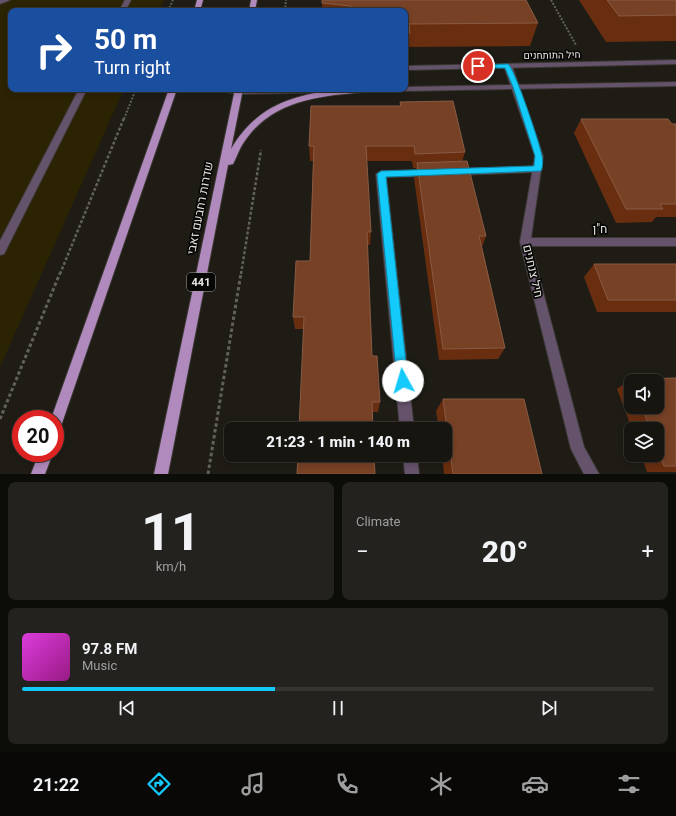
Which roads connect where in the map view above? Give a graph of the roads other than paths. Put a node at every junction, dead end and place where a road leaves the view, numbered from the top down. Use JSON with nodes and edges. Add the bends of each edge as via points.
{"nodes":[{"id":1,"x":7,"y":0,"type":"edge"},
{"id":2,"x":0,"y":2,"type":"edge"},
{"id":3,"x":676,"y":62,"type":"edge"},
{"id":4,"x":508,"y":66,"type":"junction"},
{"id":5,"x":408,"y":68,"type":"edge"},
{"id":6,"x":676,"y":84,"type":"edge"},
{"id":7,"x":516,"y":87,"type":"junction"},
{"id":8,"x":408,"y":89,"type":"edge"},
{"id":9,"x":81,"y":92,"type":"edge"},
{"id":10,"x":172,"y":92,"type":"edge"},
{"id":11,"x":238,"y":92,"type":"edge"},
{"id":12,"x":342,"y":92,"type":"edge"},
{"id":13,"x":538,"y":169,"type":"junction"},
{"id":14,"x":217,"y":200,"type":"junction"},
{"id":15,"x":525,"y":242,"type":"junction"},
{"id":16,"x":676,"y":242,"type":"edge"},
{"id":17,"x":0,"y":251,"type":"edge"},
{"id":18,"x":61,"y":410,"type":"edge"},
{"id":19,"x":407,"y":422,"type":"edge"},
{"id":20,"x":43,"y":462,"type":"edge"},
{"id":21,"x":411,"y":462,"type":"edge"},
{"id":22,"x":38,"y":474,"type":"edge"},
{"id":23,"x":161,"y":474,"type":"edge"},
{"id":24,"x":412,"y":474,"type":"edge"},
{"id":25,"x":592,"y":474,"type":"edge"}],
"edges":[{"from":1,"to":2,"type":"street"},
{"from":3,"to":4,"type":"street","name":"חיל התותחנים"},
{"from":4,"to":5,"type":"street","name":"חיל התותחנים"},
{"from":4,"to":7,"type":"street","name":"חיל צנחנים"},
{"from":6,"to":7,"type":"street"},
{"from":7,"to":8,"type":"street"},
{"from":7,"to":13,"type":"street","name":"חיל צנחנים","via":[[539,156]]},
{"from":9,"to":17,"type":"street"},
{"from":10,"to":18,"type":"main road"},
{"from":11,"to":14,"type":"main road","name":"שדרות רחבעם זאבי","number":"441"},
{"from":12,"to":14,"type":"main road","via":[[296,100],[258,121],[233,151]]},
{"from":13,"to":15,"type":"street","name":"חיל צנחנים"},
{"from":13,"to":19,"type":"street","via":[[381,174]]},
{"from":14,"to":23,"type":"main road","name":"שדרות רחבעם זאבי","number":"441"},
{"from":15,"to":16,"type":"street","name":"ח\"ן"},
{"from":15,"to":25,"type":"street","name":"חיל צנחנים","via":[[578,449]]},
{"from":20,"to":22,"type":"main road"},
{"from":21,"to":24,"type":"street"}]}
